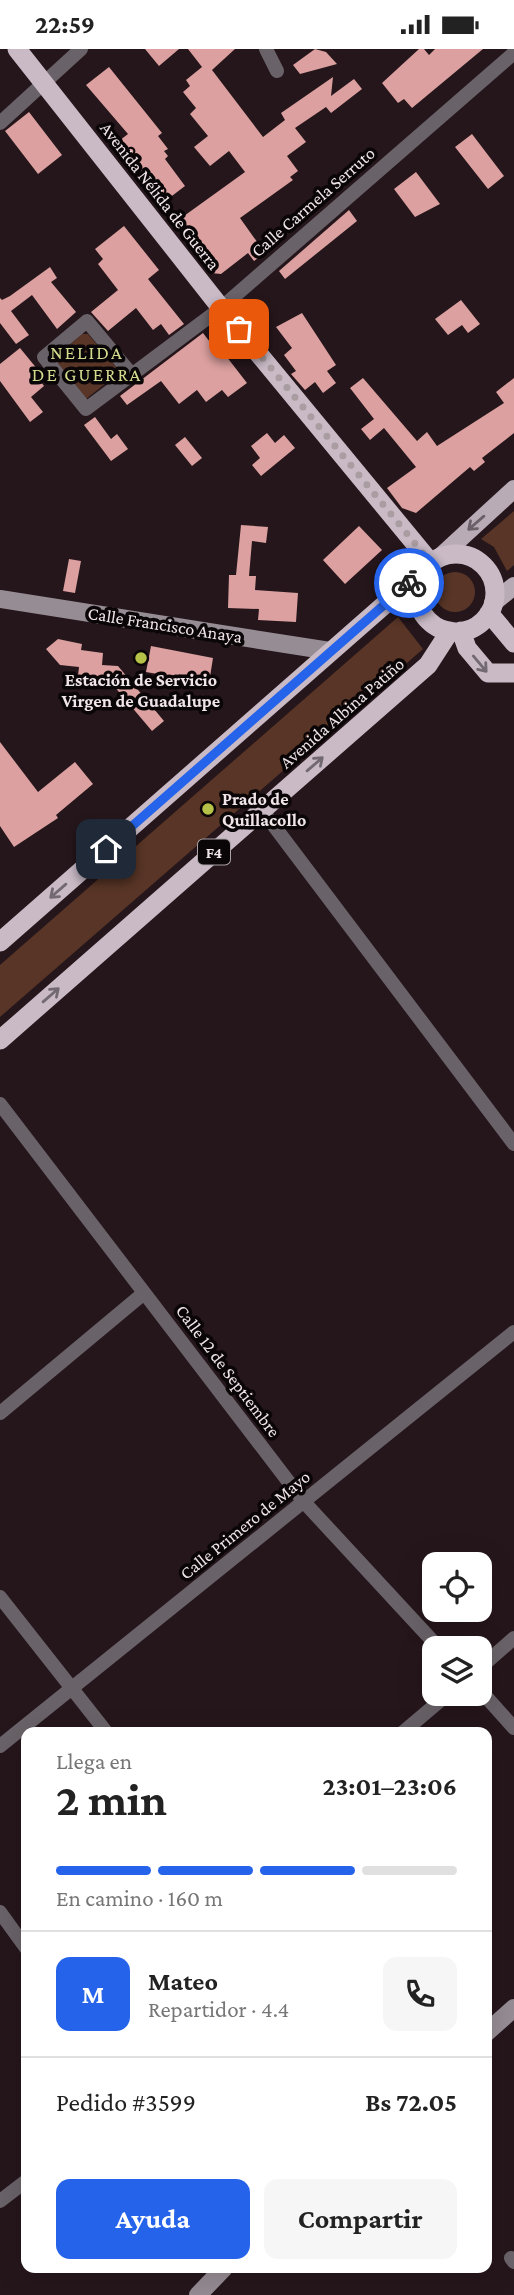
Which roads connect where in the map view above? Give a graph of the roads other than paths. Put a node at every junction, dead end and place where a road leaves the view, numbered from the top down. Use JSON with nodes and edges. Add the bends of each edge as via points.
{"nodes":[{"id":1,"x":17,"y":49,"type":"edge"},
{"id":2,"x":81,"y":49,"type":"edge"},
{"id":3,"x":265,"y":49,"type":"edge"},
{"id":4,"x":514,"y":53,"type":"edge"},
{"id":5,"x":277,"y":71,"type":"dead end"},
{"id":6,"x":45,"y":82,"type":"junction"},
{"id":7,"x":0,"y":123,"type":"edge"},
{"id":8,"x":221,"y":308,"type":"junction"},
{"id":9,"x":132,"y":375,"type":"junction"},
{"id":10,"x":514,"y":489,"type":"edge"},
{"id":11,"x":431,"y":564,"type":"junction"},
{"id":12,"x":514,"y":586,"type":"edge"},
{"id":13,"x":0,"y":599,"type":"edge"},
{"id":14,"x":491,"y":608,"type":"junction"},
{"id":15,"x":456,"y":631,"type":"junction"},
{"id":16,"x":514,"y":643,"type":"edge"},
{"id":17,"x":330,"y":651,"type":"junction"},
{"id":18,"x":514,"y":673,"type":"edge"},
{"id":19,"x":262,"y":810,"type":"junction"},
{"id":20,"x":0,"y":942,"type":"edge"},
{"id":21,"x":0,"y":1040,"type":"edge"},
{"id":22,"x":0,"y":1104,"type":"edge"},
{"id":23,"x":514,"y":1144,"type":"edge"},
{"id":24,"x":145,"y":1293,"type":"junction"},
{"id":25,"x":514,"y":1332,"type":"edge"},
{"id":26,"x":0,"y":1413,"type":"edge"},
{"id":27,"x":304,"y":1502,"type":"junction"},
{"id":28,"x":0,"y":1597,"type":"edge"},
{"id":29,"x":428,"y":1636,"type":"edge"},
{"id":30,"x":514,"y":1638,"type":"edge"},
{"id":31,"x":492,"y":1657,"type":"edge"},
{"id":32,"x":74,"y":1688,"type":"junction"},
{"id":33,"x":492,"y":1703,"type":"edge"},
{"id":34,"x":435,"y":1706,"type":"edge"},
{"id":35,"x":24,"y":1727,"type":"edge"},
{"id":36,"x":103,"y":1727,"type":"edge"},
{"id":37,"x":409,"y":1727,"type":"edge"},
{"id":38,"x":514,"y":1728,"type":"edge"},
{"id":39,"x":21,"y":1730,"type":"edge"},
{"id":40,"x":0,"y":1746,"type":"edge"},
{"id":41,"x":0,"y":1912,"type":"edge"},
{"id":42,"x":21,"y":1941,"type":"edge"},
{"id":43,"x":514,"y":2008,"type":"edge"},
{"id":44,"x":492,"y":2028,"type":"edge"},
{"id":45,"x":21,"y":2185,"type":"edge"},
{"id":46,"x":0,"y":2201,"type":"edge"},
{"id":47,"x":219,"y":2273,"type":"edge"},
{"id":48,"x":198,"y":2295,"type":"edge"}],
"edges":[{"from":1,"to":6,"type":"highway","name":"Avenida Nélida de Guerra"},
{"from":2,"to":6,"type":"street"},
{"from":3,"to":5,"type":"street"},
{"from":4,"to":8,"type":"street","name":"Calle Carmela Serruto"},
{"from":6,"to":7,"type":"street"},
{"from":6,"to":8,"type":"highway","name":"Avenida Nélida de Guerra"},
{"from":8,"to":9,"type":"street","name":"Calle Carmela Serruto"},
{"from":8,"to":11,"type":"highway","name":"Avenida Nélida de Guerra"},
{"from":9,"to":9,"type":"street","name":"Calle Carmela Serruto","via":[[87,321],[44,357],[86,409]]},
{"from":10,"to":11,"type":"main road","one_way":true},
{"from":11,"to":14,"type":"highway","via":[[458,554],[484,566],[493,583]]},
{"from":11,"to":15,"type":"highway","via":[[417,591],[418,603],[429,622]]},
{"from":11,"to":17,"type":"highway"},
{"from":12,"to":14,"type":"main road","number":"F4"},
{"from":13,"to":17,"type":"main road","name":"Calle Francisco Anaya"},
{"from":14,"to":15,"type":"highway","number":"F4","via":[[472,628]]},
{"from":14,"to":16,"type":"highway"},
{"from":15,"to":18,"type":"highway","one_way":true,"via":[[488,673]]},
{"from":19,"to":15,"type":"highway","name":"Avenida Albina Patiño","number":"F4","one_way":true,"via":[[428,665]]},
{"from":17,"to":20,"type":"highway","one_way":true},
{"from":21,"to":19,"type":"highway","name":"Avenida Albina Patiño","number":"F4","one_way":true},
{"from":19,"to":23,"type":"street"},
{"from":22,"to":24,"type":"street","name":"Calle 12 de Septiembre"},
{"from":24,"to":26,"type":"street"},
{"from":24,"to":27,"type":"street","name":"Calle 12 de Septiembre"},
{"from":25,"to":27,"type":"street","name":"Calle Primero de Mayo"},
{"from":27,"to":29,"type":"street","name":"Calle 12 de Septiembre"},
{"from":27,"to":32,"type":"street","name":"Calle Primero de Mayo"},
{"from":28,"to":32,"type":"street"},
{"from":30,"to":31,"type":"street"},
{"from":32,"to":35,"type":"street","name":"Calle Primero de Mayo"},
{"from":32,"to":36,"type":"street"},
{"from":33,"to":38,"type":"street"},
{"from":34,"to":37,"type":"street"},
{"from":39,"to":40,"type":"street","name":"Calle Primero de Mayo"},
{"from":41,"to":42,"type":"street"},
{"from":43,"to":44,"type":"main road"},
{"from":45,"to":46,"type":"street"},
{"from":47,"to":48,"type":"main road"}]}
